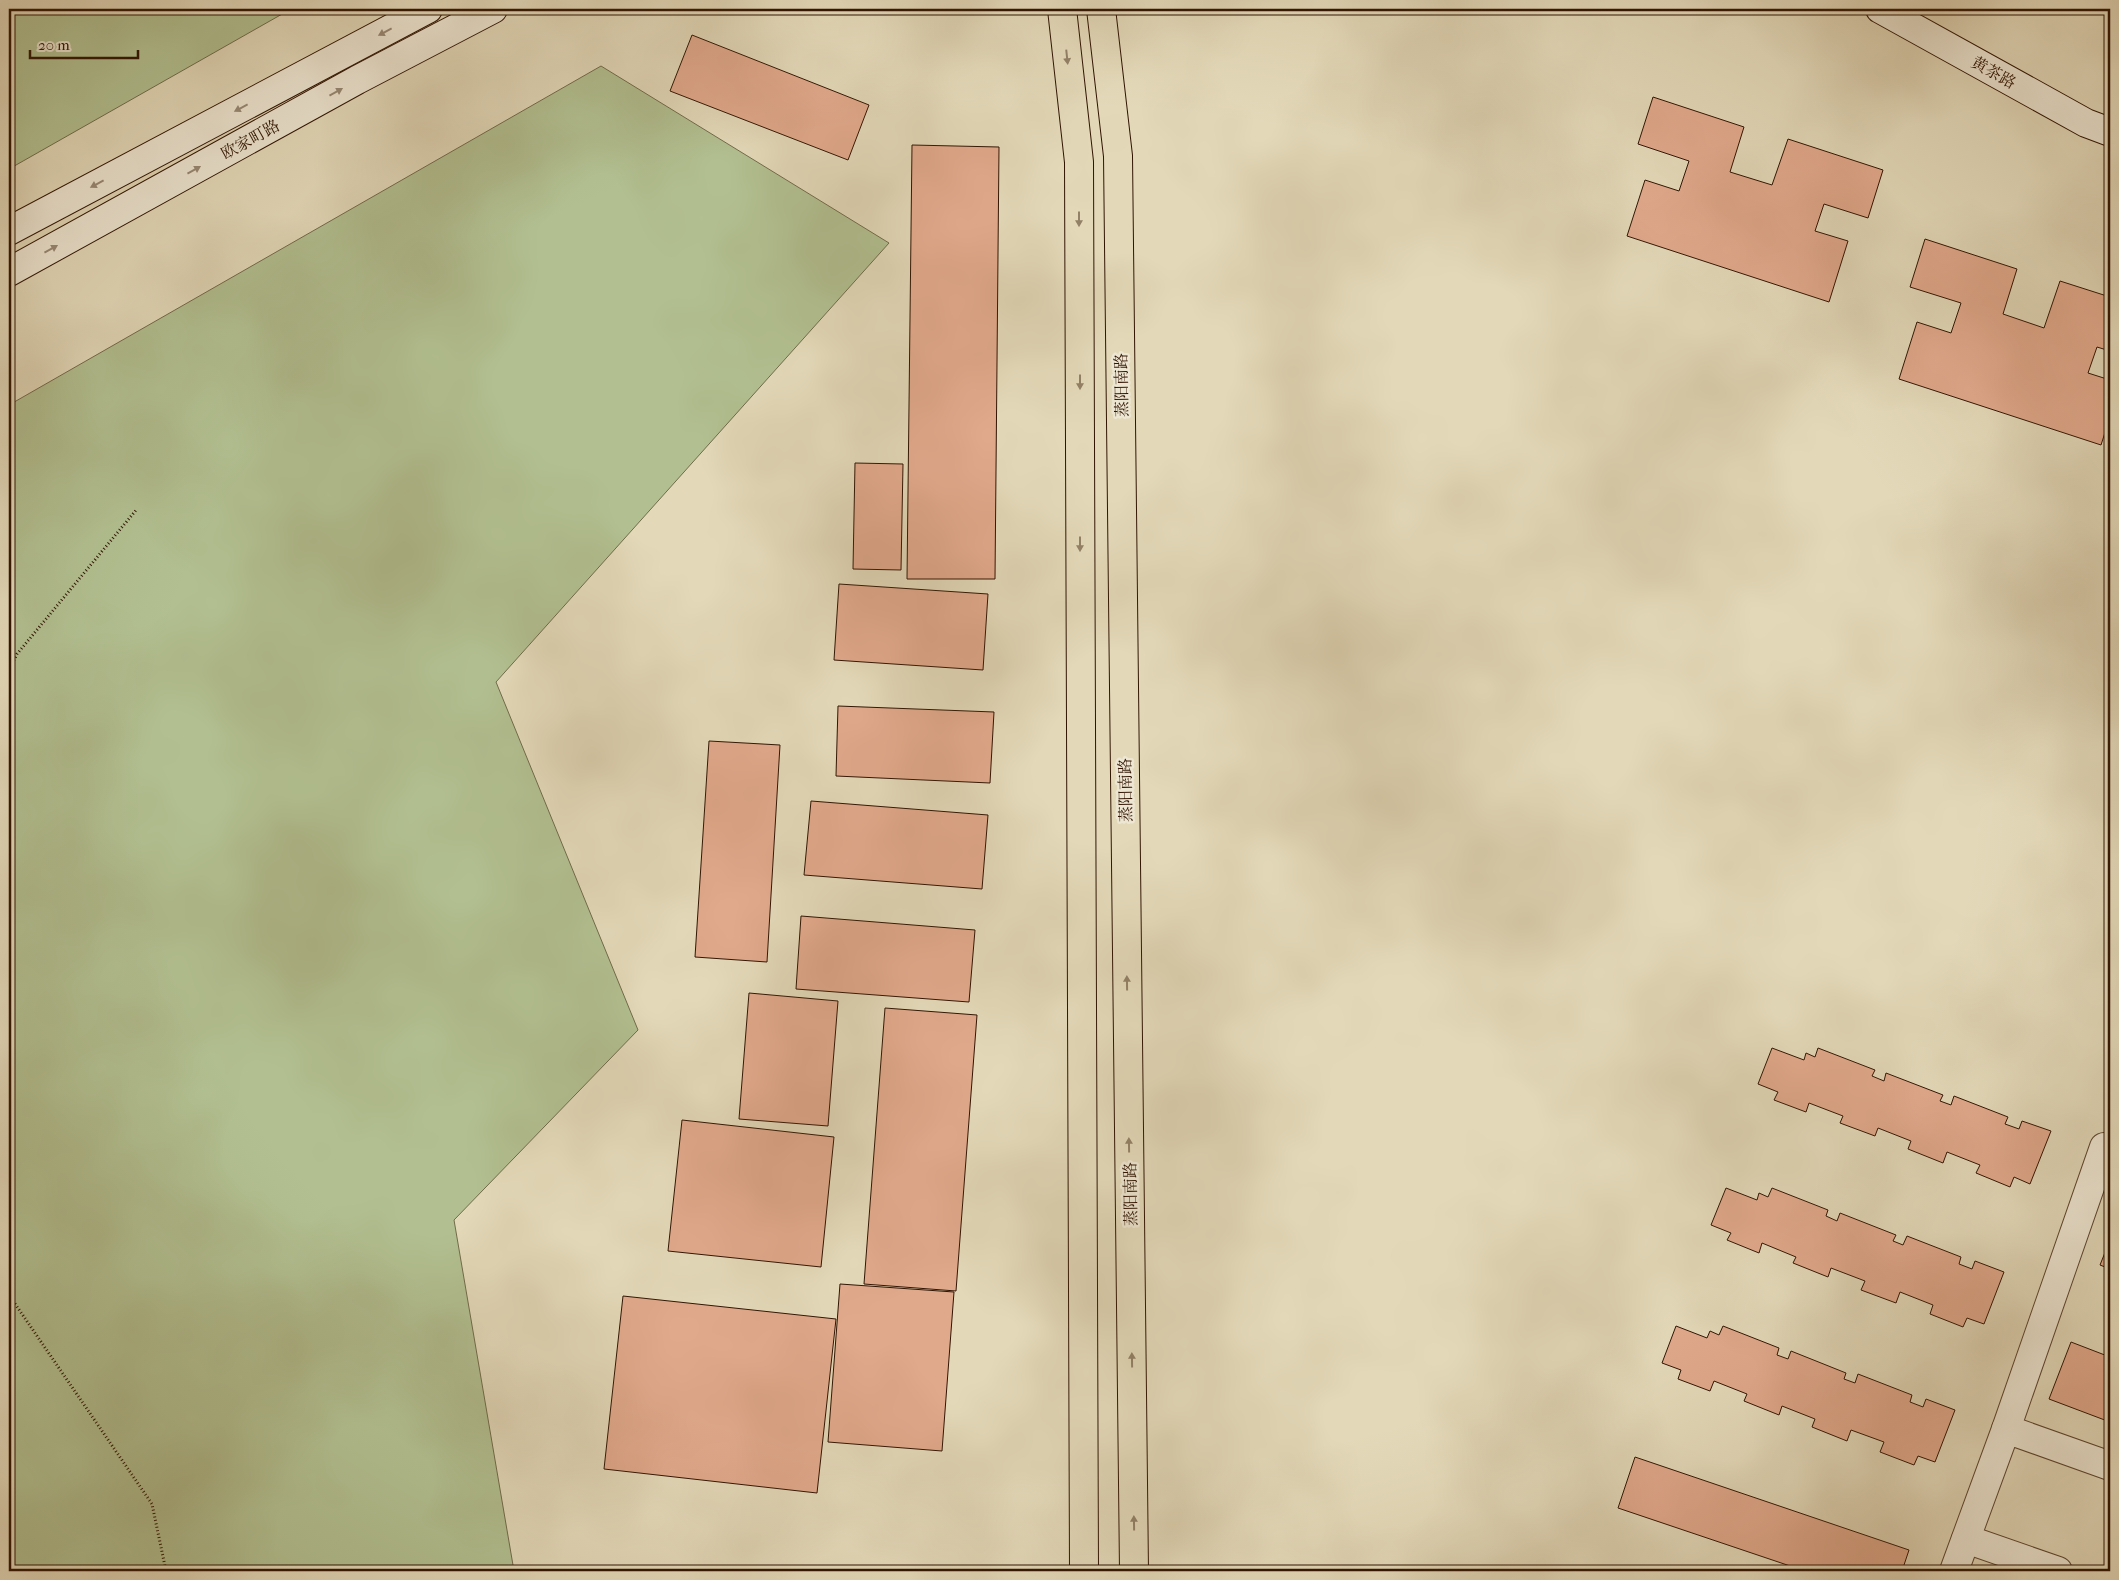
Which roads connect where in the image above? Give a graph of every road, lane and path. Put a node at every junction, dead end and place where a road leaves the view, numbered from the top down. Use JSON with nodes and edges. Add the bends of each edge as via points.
{"nodes":[{"id":1,"x":428,"y":9,"type":"edge"},
{"id":2,"x":493,"y":9,"type":"edge"},
{"id":3,"x":1062,"y":9,"type":"edge"},
{"id":4,"x":1101,"y":9,"type":"edge"},
{"id":5,"x":1880,"y":9,"type":"edge"},
{"id":6,"x":2110,"y":132,"type":"edge"},
{"id":7,"x":9,"y":230,"type":"edge"},
{"id":8,"x":9,"y":272,"type":"edge"},
{"id":9,"x":137,"y":509,"type":"dead end"},
{"id":10,"x":9,"y":670,"type":"edge"},
{"id":11,"x":2104,"y":1147,"type":"dead end"},
{"id":12,"x":9,"y":1295,"type":"edge"},
{"id":13,"x":2006,"y":1429,"type":"junction"},
{"id":14,"x":2110,"y":1466,"type":"edge"},
{"id":15,"x":1966,"y":1539,"type":"junction"},
{"id":16,"x":166,"y":1571,"type":"edge"},
{"id":17,"x":1084,"y":1571,"type":"edge"},
{"id":18,"x":1134,"y":1571,"type":"edge"},
{"id":19,"x":1954,"y":1571,"type":"edge"},
{"id":20,"x":2058,"y":1571,"type":"edge"}],
"edges":[{"from":1,"to":7,"type":"main road","name":"欧家町路","one_way":true},
{"from":8,"to":2,"type":"main road","name":"欧家町路","one_way":true,"via":[[357,80]]},
{"from":3,"to":17,"type":"main road","one_way":true,"via":[[1079,162]]},
{"from":18,"to":4,"type":"main road","name":"蒸阳南路","one_way":true,"via":[[1118,156]]},
{"from":5,"to":6,"type":"main road","name":"黄茶路","via":[[2086,123]]},
{"from":9,"to":10,"type":"path","via":[[17,654]]},
{"from":11,"to":13,"type":"main road"},
{"from":12,"to":16,"type":"path","via":[[152,1504]]},
{"from":13,"to":14,"type":"main road"},
{"from":13,"to":15,"type":"main road"},
{"from":15,"to":19,"type":"main road"},
{"from":15,"to":20,"type":"main road"}]}
